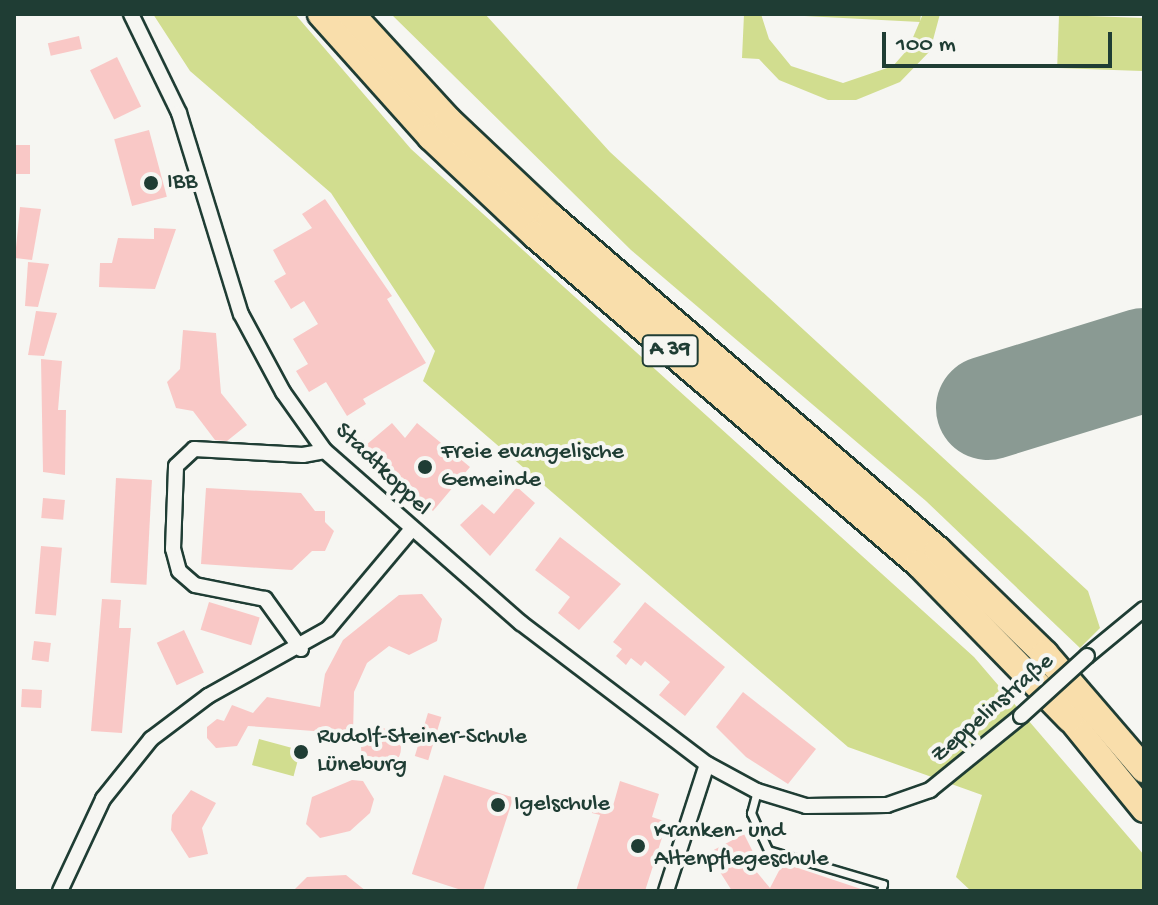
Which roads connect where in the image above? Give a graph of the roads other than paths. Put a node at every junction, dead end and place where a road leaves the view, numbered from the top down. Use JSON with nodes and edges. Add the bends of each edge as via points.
{"nodes":[{"id":1,"x":131,"y":14,"type":"edge"},
{"id":2,"x":321,"y":14,"type":"edge"},
{"id":3,"x":351,"y":14,"type":"edge"},
{"id":4,"x":325,"y":451,"type":"junction"},
{"id":5,"x":411,"y":530,"type":"junction"},
{"id":6,"x":1144,"y":609,"type":"edge"},
{"id":7,"x":301,"y":649,"type":"junction"},
{"id":8,"x":1070,"y":719,"type":"joint"},
{"id":9,"x":707,"y":764,"type":"junction"},
{"id":10,"x":1144,"y":769,"type":"edge"},
{"id":11,"x":757,"y":791,"type":"junction"},
{"id":12,"x":806,"y":806,"type":"joint"},
{"id":13,"x":1144,"y":810,"type":"edge"},
{"id":14,"x":60,"y":891,"type":"edge"},
{"id":15,"x":666,"y":891,"type":"edge"},
{"id":16,"x":881,"y":891,"type":"edge"}],
"edges":[{"from":1,"to":4,"type":"street","name":"Stadtkoppel","via":[[179,113],[241,314]]},
{"from":2,"to":8,"type":"highway","number":"A 39","via":[[466,170],[919,564]]},
{"from":3,"to":10,"type":"highway","number":"A 39","via":[[448,120],[551,217],[938,550],[1045,654]]},
{"from":4,"to":5,"type":"street","name":"Stadtkoppel"},
{"from":4,"to":7,"type":"street","via":[[303,455],[194,449],[176,466],[173,549],[179,571],[195,585],[265,599]]},
{"from":5,"to":7,"type":"street","via":[[351,608]]},
{"from":5,"to":9,"type":"street","name":"Stadtkoppel"},
{"from":6,"to":12,"type":"street","name":"Zeppelinstraße","bridge":true,"via":[[930,790],[887,805]]},
{"from":7,"to":14,"type":"street","via":[[208,696],[151,739],[103,799]]},
{"from":8,"to":13,"type":"highway"},
{"from":9,"to":11,"type":"street","name":"Stadtkoppel"},
{"from":9,"to":15,"type":"street"},
{"from":11,"to":12,"type":"street","name":"Stadtkoppel"},
{"from":11,"to":16,"type":"lane","via":[[751,813],[768,850],[883,884]]}]}
